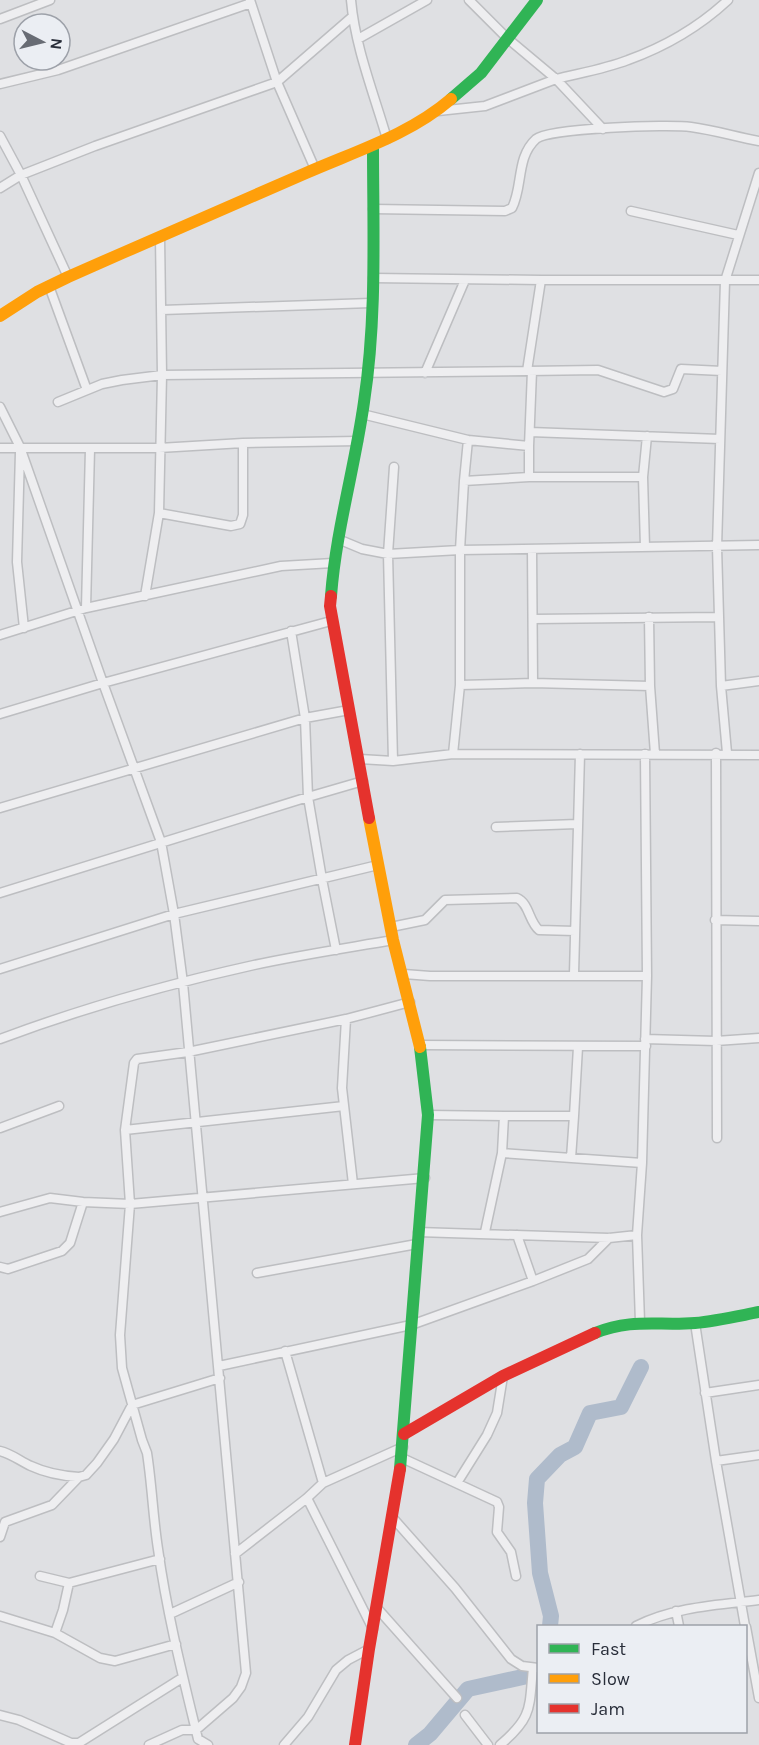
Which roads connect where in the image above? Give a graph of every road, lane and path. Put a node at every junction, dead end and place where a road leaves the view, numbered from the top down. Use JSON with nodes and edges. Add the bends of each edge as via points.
{"nodes":[{"id":1,"x":50,"y":0,"type":"edge"},
{"id":2,"x":351,"y":0,"type":"edge"},
{"id":3,"x":427,"y":0,"type":"edge"},
{"id":4,"x":469,"y":0,"type":"edge"},
{"id":5,"x":537,"y":0,"type":"edge"},
{"id":6,"x":728,"y":0,"type":"edge"},
{"id":7,"x":251,"y":1,"type":"edge"},
{"id":8,"x":352,"y":17,"type":"junction"},
{"id":9,"x":0,"y":19,"type":"edge"},
{"id":10,"x":507,"y":38,"type":"junction"},
{"id":11,"x":358,"y":39,"type":"junction"},
{"id":12,"x":556,"y":79,"type":"junction"},
{"id":13,"x":277,"y":82,"type":"junction"},
{"id":14,"x":0,"y":84,"type":"edge"},
{"id":15,"x":436,"y":111,"type":"junction"},
{"id":16,"x":603,"y":129,"type":"junction"},
{"id":17,"x":0,"y":136,"type":"edge"},
{"id":18,"x":387,"y":139,"type":"junction"},
{"id":19,"x":759,"y":141,"type":"edge"},
{"id":20,"x":373,"y":146,"type":"junction"},
{"id":21,"x":315,"y":169,"type":"junction"},
{"id":22,"x":759,"y":172,"type":"edge"},
{"id":23,"x":21,"y":175,"type":"junction"},
{"id":24,"x":0,"y":188,"type":"edge"},
{"id":25,"x":373,"y":209,"type":"junction"},
{"id":26,"x":631,"y":211,"type":"dead end"},
{"id":27,"x":738,"y":235,"type":"junction"},
{"id":28,"x":160,"y":237,"type":"junction"},
{"id":29,"x":68,"y":277,"type":"junction"},
{"id":30,"x":373,"y":278,"type":"junction"},
{"id":31,"x":465,"y":280,"type":"junction"},
{"id":32,"x":541,"y":280,"type":"junction"},
{"id":33,"x":759,"y":280,"type":"edge"},
{"id":34,"x":725,"y":281,"type":"junction"},
{"id":35,"x":49,"y":286,"type":"junction"},
{"id":36,"x":371,"y":303,"type":"junction"},
{"id":37,"x":162,"y":310,"type":"junction"},
{"id":38,"x":0,"y":316,"type":"edge"},
{"id":39,"x":530,"y":371,"type":"junction"},
{"id":40,"x":722,"y":371,"type":"junction"},
{"id":41,"x":368,"y":373,"type":"junction"},
{"id":42,"x":425,"y":373,"type":"junction"},
{"id":43,"x":162,"y":375,"type":"junction"},
{"id":44,"x":87,"y":390,"type":"junction"},
{"id":45,"x":58,"y":402,"type":"dead end"},
{"id":46,"x":0,"y":406,"type":"edge"},
{"id":47,"x":362,"y":414,"type":"junction"},
{"id":48,"x":530,"y":432,"type":"junction"},
{"id":49,"x":647,"y":436,"type":"junction"},
{"id":50,"x":720,"y":439,"type":"junction"},
{"id":51,"x":468,"y":440,"type":"junction"},
{"id":52,"x":358,"y":441,"type":"junction"},
{"id":53,"x":243,"y":443,"type":"junction"},
{"id":54,"x":529,"y":446,"type":"junction"},
{"id":55,"x":20,"y":447,"type":"junction"},
{"id":56,"x":0,"y":448,"type":"edge"},
{"id":57,"x":159,"y":448,"type":"junction"},
{"id":58,"x":90,"y":449,"type":"junction"},
{"id":59,"x":393,"y":467,"type":"dead end"},
{"id":60,"x":529,"y":477,"type":"junction"},
{"id":61,"x":643,"y":477,"type":"junction"},
{"id":62,"x":464,"y":481,"type":"junction"},
{"id":63,"x":159,"y":513,"type":"junction"},
{"id":64,"x":338,"y":539,"type":"junction"},
{"id":65,"x":759,"y":545,"type":"edge"},
{"id":66,"x":645,"y":547,"type":"junction"},
{"id":67,"x":717,"y":547,"type":"junction"},
{"id":68,"x":532,"y":549,"type":"junction"},
{"id":69,"x":460,"y":550,"type":"junction"},
{"id":70,"x":388,"y":554,"type":"junction"},
{"id":71,"x":333,"y":563,"type":"junction"},
{"id":72,"x":145,"y":596,"type":"junction"},
{"id":73,"x":82,"y":610,"type":"junction"},
{"id":74,"x":649,"y":617,"type":"junction"},
{"id":75,"x":719,"y":617,"type":"junction"},
{"id":76,"x":534,"y":619,"type":"junction"},
{"id":77,"x":331,"y":621,"type":"junction"},
{"id":78,"x":24,"y":628,"type":"junction"},
{"id":79,"x":291,"y":631,"type":"junction"},
{"id":80,"x":0,"y":635,"type":"edge"},
{"id":81,"x":759,"y":681,"type":"edge"},
{"id":82,"x":102,"y":683,"type":"junction"},
{"id":83,"x":533,"y":683,"type":"junction"},
{"id":84,"x":460,"y":685,"type":"junction"},
{"id":85,"x":650,"y":686,"type":"junction"},
{"id":86,"x":721,"y":687,"type":"junction"},
{"id":87,"x":349,"y":710,"type":"junction"},
{"id":88,"x":0,"y":714,"type":"edge"},
{"id":89,"x":305,"y":718,"type":"junction"},
{"id":90,"x":716,"y":753,"type":"junction"},
{"id":91,"x":727,"y":753,"type":"junction"},
{"id":92,"x":453,"y":754,"type":"junction"},
{"id":93,"x":580,"y":754,"type":"junction"},
{"id":94,"x":645,"y":754,"type":"junction"},
{"id":95,"x":655,"y":754,"type":"junction"},
{"id":96,"x":759,"y":755,"type":"edge"},
{"id":97,"x":360,"y":759,"type":"junction"},
{"id":98,"x":393,"y":760,"type":"junction"},
{"id":99,"x":134,"y":768,"type":"junction"},
{"id":100,"x":363,"y":781,"type":"junction"},
{"id":101,"x":308,"y":797,"type":"junction"},
{"id":102,"x":0,"y":808,"type":"edge"},
{"id":103,"x":577,"y":824,"type":"junction"},
{"id":104,"x":496,"y":827,"type":"dead end"},
{"id":105,"x":161,"y":842,"type":"junction"},
{"id":106,"x":378,"y":866,"type":"junction"},
{"id":107,"x":321,"y":879,"type":"junction"},
{"id":108,"x":0,"y":893,"type":"edge"},
{"id":109,"x":174,"y":914,"type":"junction"},
{"id":110,"x":715,"y":920,"type":"junction"},
{"id":111,"x":759,"y":921,"type":"edge"},
{"id":112,"x":391,"y":927,"type":"junction"},
{"id":113,"x":575,"y":930,"type":"junction"},
{"id":114,"x":393,"y":940,"type":"junction"},
{"id":115,"x":336,"y":950,"type":"junction"},
{"id":116,"x":0,"y":969,"type":"edge"},
{"id":117,"x":404,"y":974,"type":"junction"},
{"id":118,"x":574,"y":974,"type":"junction"},
{"id":119,"x":647,"y":976,"type":"junction"},
{"id":120,"x":183,"y":982,"type":"junction"},
{"id":121,"x":410,"y":1002,"type":"junction"},
{"id":122,"x":346,"y":1019,"type":"junction"},
{"id":123,"x":759,"y":1038,"type":"edge"},
{"id":124,"x":0,"y":1039,"type":"edge"},
{"id":125,"x":716,"y":1041,"type":"junction"},
{"id":126,"x":646,"y":1043,"type":"junction"},
{"id":127,"x":420,"y":1045,"type":"junction"},
{"id":128,"x":578,"y":1047,"type":"junction"},
{"id":129,"x":188,"y":1052,"type":"junction"},
{"id":130,"x":59,"y":1106,"type":"dead end"},
{"id":131,"x":344,"y":1106,"type":"junction"},
{"id":132,"x":429,"y":1115,"type":"junction"},
{"id":133,"x":504,"y":1116,"type":"junction"},
{"id":134,"x":574,"y":1116,"type":"junction"},
{"id":135,"x":195,"y":1124,"type":"junction"},
{"id":136,"x":0,"y":1128,"type":"edge"},
{"id":137,"x":125,"y":1130,"type":"junction"},
{"id":138,"x":717,"y":1138,"type":"dead end"},
{"id":139,"x":502,"y":1153,"type":"junction"},
{"id":140,"x":571,"y":1158,"type":"junction"},
{"id":141,"x":642,"y":1163,"type":"junction"},
{"id":142,"x":425,"y":1178,"type":"junction"},
{"id":143,"x":353,"y":1184,"type":"junction"},
{"id":144,"x":202,"y":1198,"type":"junction"},
{"id":145,"x":83,"y":1202,"type":"junction"},
{"id":146,"x":130,"y":1204,"type":"junction"},
{"id":147,"x":0,"y":1212,"type":"edge"},
{"id":148,"x":485,"y":1232,"type":"junction"},
{"id":149,"x":517,"y":1234,"type":"junction"},
{"id":150,"x":637,"y":1235,"type":"junction"},
{"id":151,"x":418,"y":1238,"type":"junction"},
{"id":152,"x":609,"y":1238,"type":"junction"},
{"id":153,"x":0,"y":1268,"type":"edge"},
{"id":154,"x":257,"y":1273,"type":"dead end"},
{"id":155,"x":533,"y":1281,"type":"junction"},
{"id":156,"x":759,"y":1312,"type":"edge"},
{"id":157,"x":640,"y":1322,"type":"junction"},
{"id":158,"x":695,"y":1323,"type":"junction"},
{"id":159,"x":411,"y":1325,"type":"junction"},
{"id":160,"x":285,"y":1351,"type":"junction"},
{"id":161,"x":219,"y":1366,"type":"junction"},
{"id":162,"x":503,"y":1376,"type":"junction"},
{"id":163,"x":220,"y":1378,"type":"junction"},
{"id":164,"x":759,"y":1385,"type":"edge"},
{"id":165,"x":705,"y":1393,"type":"junction"},
{"id":166,"x":132,"y":1405,"type":"junction"},
{"id":167,"x":404,"y":1434,"type":"junction"},
{"id":168,"x":0,"y":1451,"type":"edge"},
{"id":169,"x":403,"y":1453,"type":"junction"},
{"id":170,"x":759,"y":1455,"type":"edge"},
{"id":171,"x":716,"y":1461,"type":"junction"},
{"id":172,"x":79,"y":1477,"type":"junction"},
{"id":173,"x":323,"y":1483,"type":"junction"},
{"id":174,"x":457,"y":1483,"type":"junction"},
{"id":175,"x":308,"y":1498,"type":"junction"},
{"id":176,"x":393,"y":1517,"type":"junction"},
{"id":177,"x":2,"y":1522,"type":"edge"},
{"id":178,"x":0,"y":1537,"type":"edge"},
{"id":179,"x":236,"y":1554,"type":"junction"},
{"id":180,"x":160,"y":1559,"type":"junction"},
{"id":181,"x":40,"y":1576,"type":"dead end"},
{"id":182,"x":516,"y":1576,"type":"dead end"},
{"id":183,"x":239,"y":1582,"type":"junction"},
{"id":184,"x":69,"y":1583,"type":"junction"},
{"id":185,"x":759,"y":1600,"type":"edge"},
{"id":186,"x":741,"y":1602,"type":"junction"},
{"id":187,"x":377,"y":1608,"type":"junction"},
{"id":188,"x":676,"y":1611,"type":"junction"},
{"id":189,"x":170,"y":1614,"type":"junction"},
{"id":190,"x":0,"y":1616,"type":"edge"},
{"id":191,"x":638,"y":1625,"type":"edge"},
{"id":192,"x":679,"y":1625,"type":"edge"},
{"id":193,"x":745,"y":1625,"type":"edge"},
{"id":194,"x":373,"y":1629,"type":"junction"},
{"id":195,"x":55,"y":1633,"type":"junction"},
{"id":196,"x":747,"y":1635,"type":"edge"},
{"id":197,"x":176,"y":1644,"type":"junction"},
{"id":198,"x":369,"y":1649,"type":"junction"},
{"id":199,"x":536,"y":1668,"type":"edge"},
{"id":200,"x":757,"y":1677,"type":"edge"},
{"id":201,"x":182,"y":1678,"type":"junction"},
{"id":202,"x":457,"y":1698,"type":"dead end"},
{"id":203,"x":759,"y":1698,"type":"edge"},
{"id":204,"x":0,"y":1715,"type":"edge"},
{"id":205,"x":465,"y":1715,"type":"dead end"},
{"id":206,"x":196,"y":1731,"type":"junction"},
{"id":207,"x":75,"y":1744,"type":"edge"},
{"id":208,"x":149,"y":1745,"type":"edge"},
{"id":209,"x":208,"y":1745,"type":"edge"},
{"id":210,"x":284,"y":1745,"type":"edge"},
{"id":211,"x":355,"y":1745,"type":"edge"},
{"id":212,"x":488,"y":1745,"type":"edge"},
{"id":213,"x":500,"y":1745,"type":"edge"}],
"edges":[{"from":1,"to":9,"type":"street"},
{"from":2,"to":8,"type":"street"},
{"from":3,"to":11,"type":"street"},
{"from":4,"to":10,"type":"street"},
{"from":5,"to":10,"type":"street"},
{"from":6,"to":12,"type":"street","via":[[650,51]]},
{"from":7,"to":13,"type":"street"},
{"from":7,"to":14,"type":"street","via":[[58,70]]},
{"from":8,"to":11,"type":"street"},
{"from":8,"to":13,"type":"street"},
{"from":10,"to":12,"type":"street"},
{"from":10,"to":15,"type":"street","via":[[481,72]]},
{"from":11,"to":18,"type":"street"},
{"from":12,"to":15,"type":"street","via":[[485,106]]},
{"from":12,"to":16,"type":"street"},
{"from":13,"to":21,"type":"street"},
{"from":13,"to":23,"type":"street"},
{"from":15,"to":18,"type":"street"},
{"from":16,"to":19,"type":"street","via":[[688,127]]},
{"from":16,"to":25,"type":"street","via":[[545,134],[536,139],[524,158],[515,202],[505,211]]},
{"from":17,"to":23,"type":"street"},
{"from":18,"to":20,"type":"street"},
{"from":20,"to":21,"type":"street"},
{"from":20,"to":25,"type":"street"},
{"from":21,"to":28,"type":"street"},
{"from":22,"to":27,"type":"street"},
{"from":23,"to":24,"type":"street"},
{"from":23,"to":29,"type":"street"},
{"from":25,"to":30,"type":"street"},
{"from":26,"to":27,"type":"street"},
{"from":27,"to":34,"type":"street"},
{"from":28,"to":29,"type":"street"},
{"from":28,"to":37,"type":"street"},
{"from":29,"to":35,"type":"street"},
{"from":30,"to":31,"type":"street"},
{"from":30,"to":36,"type":"street"},
{"from":31,"to":32,"type":"street"},
{"from":31,"to":42,"type":"street"},
{"from":32,"to":34,"type":"street"},
{"from":32,"to":39,"type":"street"},
{"from":33,"to":34,"type":"street"},
{"from":34,"to":40,"type":"street"},
{"from":35,"to":38,"type":"street"},
{"from":35,"to":44,"type":"street"},
{"from":36,"to":37,"type":"street"},
{"from":36,"to":41,"type":"street"},
{"from":37,"to":43,"type":"street"},
{"from":39,"to":40,"type":"street","via":[[598,370],[664,392],[673,389],[681,369]]},
{"from":39,"to":42,"type":"street"},
{"from":39,"to":48,"type":"street"},
{"from":40,"to":50,"type":"street"},
{"from":41,"to":42,"type":"street"},
{"from":41,"to":43,"type":"street"},
{"from":41,"to":47,"type":"street"},
{"from":43,"to":44,"type":"street"},
{"from":43,"to":57,"type":"street"},
{"from":44,"to":45,"type":"street"},
{"from":46,"to":55,"type":"street"},
{"from":47,"to":51,"type":"street"},
{"from":47,"to":52,"type":"street"},
{"from":48,"to":49,"type":"street"},
{"from":48,"to":54,"type":"street"},
{"from":49,"to":50,"type":"street"},
{"from":49,"to":61,"type":"street"},
{"from":50,"to":67,"type":"street"},
{"from":51,"to":54,"type":"street"},
{"from":51,"to":62,"type":"street"},
{"from":52,"to":53,"type":"street"},
{"from":52,"to":64,"type":"street"},
{"from":53,"to":57,"type":"street"},
{"from":53,"to":63,"type":"street","via":[[240,524],[231,526]]},
{"from":54,"to":60,"type":"street"},
{"from":55,"to":56,"type":"street"},
{"from":55,"to":58,"type":"street"},
{"from":55,"to":73,"type":"street"},
{"from":55,"to":78,"type":"street","via":[[17,562]]},
{"from":57,"to":58,"type":"street"},
{"from":57,"to":63,"type":"street"},
{"from":58,"to":73,"type":"street"},
{"from":59,"to":70,"type":"street"},
{"from":60,"to":61,"type":"street"},
{"from":60,"to":62,"type":"street"},
{"from":61,"to":66,"type":"street"},
{"from":62,"to":69,"type":"street"},
{"from":63,"to":72,"type":"street"},
{"from":64,"to":70,"type":"street"},
{"from":64,"to":71,"type":"street"},
{"from":65,"to":67,"type":"street"},
{"from":66,"to":67,"type":"street"},
{"from":66,"to":68,"type":"street"},
{"from":67,"to":75,"type":"street"},
{"from":68,"to":69,"type":"street"},
{"from":68,"to":76,"type":"street"},
{"from":69,"to":70,"type":"street"},
{"from":69,"to":84,"type":"street"},
{"from":70,"to":98,"type":"street"},
{"from":71,"to":72,"type":"street","via":[[281,566]]},
{"from":71,"to":77,"type":"street"},
{"from":72,"to":73,"type":"street"},
{"from":73,"to":78,"type":"street"},
{"from":73,"to":82,"type":"street"},
{"from":74,"to":75,"type":"street"},
{"from":74,"to":76,"type":"street"},
{"from":74,"to":85,"type":"street"},
{"from":75,"to":86,"type":"street"},
{"from":76,"to":83,"type":"street"},
{"from":77,"to":79,"type":"street"},
{"from":77,"to":87,"type":"street"},
{"from":78,"to":80,"type":"street"},
{"from":79,"to":82,"type":"street"},
{"from":79,"to":89,"type":"street"},
{"from":81,"to":86,"type":"street"},
{"from":82,"to":88,"type":"street"},
{"from":82,"to":99,"type":"street"},
{"from":83,"to":84,"type":"street"},
{"from":83,"to":85,"type":"street"},
{"from":84,"to":92,"type":"street"},
{"from":85,"to":95,"type":"street"},
{"from":86,"to":91,"type":"street"},
{"from":87,"to":89,"type":"street"},
{"from":87,"to":97,"type":"street"},
{"from":89,"to":99,"type":"street"},
{"from":89,"to":101,"type":"street"},
{"from":90,"to":91,"type":"street"},
{"from":90,"to":95,"type":"street"},
{"from":90,"to":110,"type":"street"},
{"from":91,"to":96,"type":"street"},
{"from":92,"to":93,"type":"street"},
{"from":92,"to":98,"type":"street"},
{"from":93,"to":94,"type":"street"},
{"from":93,"to":103,"type":"street"},
{"from":94,"to":95,"type":"street"},
{"from":94,"to":119,"type":"street"},
{"from":97,"to":98,"type":"street"},
{"from":97,"to":100,"type":"street"},
{"from":99,"to":102,"type":"street"},
{"from":99,"to":105,"type":"street"},
{"from":100,"to":101,"type":"street"},
{"from":100,"to":106,"type":"street"},
{"from":101,"to":105,"type":"street"},
{"from":101,"to":107,"type":"street"},
{"from":103,"to":104,"type":"street"},
{"from":103,"to":113,"type":"street"},
{"from":105,"to":108,"type":"street"},
{"from":105,"to":109,"type":"street"},
{"from":106,"to":107,"type":"street"},
{"from":106,"to":112,"type":"street"},
{"from":107,"to":109,"type":"street"},
{"from":107,"to":115,"type":"street"},
{"from":109,"to":116,"type":"street"},
{"from":109,"to":120,"type":"street"},
{"from":110,"to":111,"type":"street"},
{"from":110,"to":125,"type":"street"},
{"from":112,"to":113,"type":"street","via":[[425,920],[446,900],[517,898],[539,930]]},
{"from":112,"to":114,"type":"street"},
{"from":113,"to":118,"type":"street"},
{"from":114,"to":115,"type":"street"},
{"from":114,"to":117,"type":"street"},
{"from":115,"to":120,"type":"street"},
{"from":117,"to":118,"type":"street"},
{"from":117,"to":121,"type":"street"},
{"from":118,"to":119,"type":"street"},
{"from":119,"to":126,"type":"street"},
{"from":120,"to":124,"type":"street","via":[[61,1016]]},
{"from":120,"to":129,"type":"street"},
{"from":121,"to":122,"type":"street"},
{"from":121,"to":127,"type":"street"},
{"from":122,"to":129,"type":"street"},
{"from":122,"to":131,"type":"street"},
{"from":123,"to":125,"type":"street"},
{"from":125,"to":126,"type":"street"},
{"from":125,"to":138,"type":"street"},
{"from":126,"to":128,"type":"street"},
{"from":126,"to":141,"type":"street"},
{"from":127,"to":128,"type":"street"},
{"from":127,"to":132,"type":"street"},
{"from":128,"to":134,"type":"street"},
{"from":129,"to":135,"type":"street"},
{"from":129,"to":137,"type":"street","via":[[137,1059]]},
{"from":130,"to":136,"type":"street"},
{"from":131,"to":135,"type":"street"},
{"from":131,"to":143,"type":"street"},
{"from":132,"to":133,"type":"street"},
{"from":132,"to":142,"type":"street"},
{"from":133,"to":134,"type":"street"},
{"from":133,"to":139,"type":"street"},
{"from":134,"to":140,"type":"street"},
{"from":135,"to":137,"type":"street"},
{"from":135,"to":144,"type":"street"},
{"from":137,"to":146,"type":"street"},
{"from":139,"to":140,"type":"street"},
{"from":139,"to":148,"type":"street"},
{"from":140,"to":141,"type":"street"},
{"from":141,"to":150,"type":"street"},
{"from":142,"to":143,"type":"street"},
{"from":142,"to":151,"type":"street"},
{"from":143,"to":144,"type":"street"},
{"from":144,"to":146,"type":"street"},
{"from":144,"to":161,"type":"street"},
{"from":145,"to":146,"type":"street"},
{"from":145,"to":147,"type":"street","via":[[50,1198]]},
{"from":145,"to":153,"type":"street","via":[[70,1243],[62,1251],[8,1269]]},
{"from":146,"to":166,"type":"street","via":[[120,1335],[122,1368]]},
{"from":148,"to":149,"type":"street"},
{"from":148,"to":151,"type":"street"},
{"from":149,"to":152,"type":"street"},
{"from":149,"to":155,"type":"street"},
{"from":150,"to":152,"type":"street"},
{"from":150,"to":157,"type":"street"},
{"from":151,"to":154,"type":"street"},
{"from":151,"to":159,"type":"street"},
{"from":152,"to":155,"type":"street","via":[[588,1259]]},
{"from":155,"to":159,"type":"street"},
{"from":156,"to":158,"type":"street"},
{"from":157,"to":158,"type":"street"},
{"from":157,"to":162,"type":"street","via":[[590,1333]]},
{"from":158,"to":165,"type":"street"},
{"from":159,"to":160,"type":"street"},
{"from":159,"to":167,"type":"street"},
{"from":160,"to":161,"type":"street"},
{"from":160,"to":173,"type":"street"},
{"from":161,"to":163,"type":"street"},
{"from":162,"to":167,"type":"street"},
{"from":162,"to":174,"type":"street","via":[[497,1413]]},
{"from":163,"to":166,"type":"street"},
{"from":163,"to":179,"type":"street"},
{"from":164,"to":165,"type":"street"},
{"from":165,"to":171,"type":"street"},
{"from":166,"to":172,"type":"street","via":[[97,1463]]},
{"from":166,"to":180,"type":"street","via":[[147,1453]]},
{"from":167,"to":169,"type":"street"},
{"from":168,"to":172,"type":"street","via":[[46,1472]]},
{"from":169,"to":173,"type":"street"},
{"from":169,"to":174,"type":"street"},
{"from":169,"to":176,"type":"street"},
{"from":170,"to":171,"type":"street"},
{"from":171,"to":186,"type":"street"},
{"from":172,"to":177,"type":"street","via":[[52,1505]]},
{"from":173,"to":175,"type":"street"},
{"from":174,"to":182,"type":"street","via":[[497,1502],[497,1532],[511,1552]]},
{"from":175,"to":179,"type":"street"},
{"from":175,"to":194,"type":"street"},
{"from":176,"to":187,"type":"street"},
{"from":176,"to":199,"type":"street","via":[[511,1659]]},
{"from":177,"to":178,"type":"street"},
{"from":179,"to":183,"type":"street"},
{"from":180,"to":184,"type":"street"},
{"from":180,"to":189,"type":"street"},
{"from":181,"to":184,"type":"street"},
{"from":183,"to":189,"type":"street"},
{"from":183,"to":206,"type":"street","via":[[246,1673],[242,1687]]},
{"from":184,"to":195,"type":"street"},
{"from":185,"to":186,"type":"street"},
{"from":186,"to":188,"type":"street"},
{"from":186,"to":193,"type":"street"},
{"from":187,"to":194,"type":"street"},
{"from":187,"to":202,"type":"street"},
{"from":188,"to":191,"type":"street"},
{"from":188,"to":192,"type":"street"},
{"from":189,"to":197,"type":"street"},
{"from":190,"to":195,"type":"street"},
{"from":194,"to":198,"type":"street"},
{"from":195,"to":197,"type":"street","via":[[100,1658],[115,1661]]},
{"from":196,"to":200,"type":"street"},
{"from":197,"to":201,"type":"street"},
{"from":198,"to":210,"type":"street","via":[[336,1670],[308,1717]]},
{"from":198,"to":211,"type":"street"},
{"from":199,"to":213,"type":"street","via":[[530,1710]]},
{"from":200,"to":203,"type":"street"},
{"from":201,"to":206,"type":"street"},
{"from":201,"to":207,"type":"street"},
{"from":204,"to":207,"type":"street"},
{"from":205,"to":212,"type":"street"},
{"from":206,"to":208,"type":"street","via":[[182,1730]]},
{"from":206,"to":209,"type":"street","via":[[198,1740]]}]}
